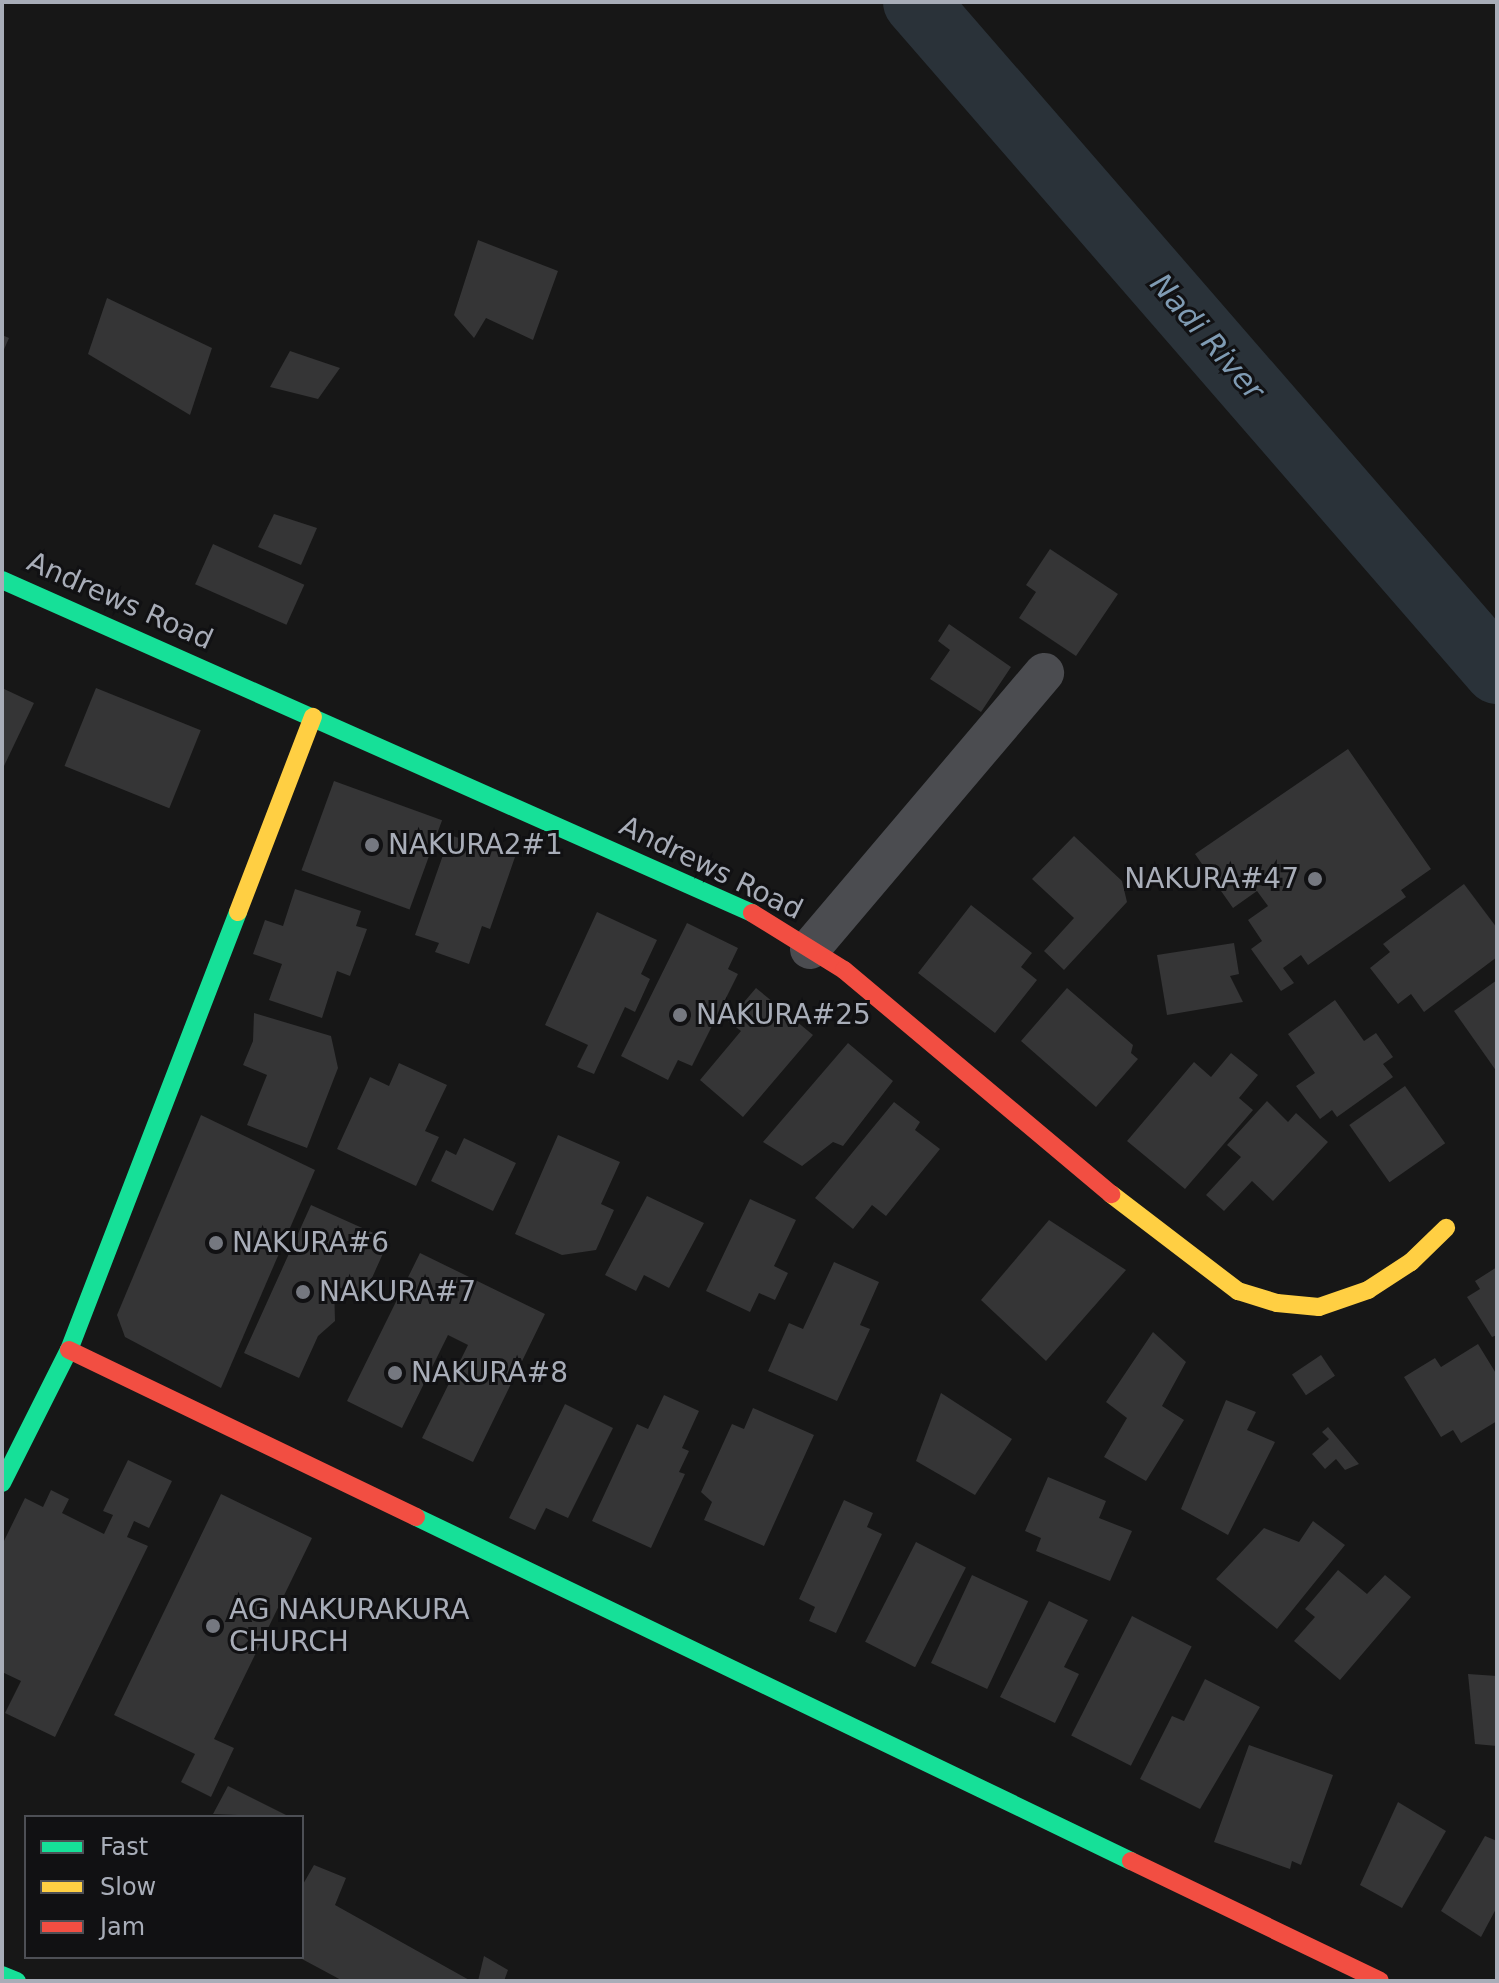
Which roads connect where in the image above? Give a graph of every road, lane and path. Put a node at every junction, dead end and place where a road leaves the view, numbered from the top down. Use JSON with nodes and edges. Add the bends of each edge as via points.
{"nodes":[{"id":1,"x":2,"y":580,"type":"edge"},
{"id":2,"x":1044,"y":673,"type":"dead end"},
{"id":3,"x":313,"y":717,"type":"junction"},
{"id":4,"x":810,"y":949,"type":"junction"},
{"id":5,"x":1446,"y":1228,"type":"dead end"},
{"id":6,"x":69,"y":1350,"type":"junction"},
{"id":7,"x":2,"y":1483,"type":"edge"},
{"id":8,"x":2,"y":1975,"type":"edge"},
{"id":9,"x":17,"y":1981,"type":"edge"},
{"id":10,"x":1380,"y":1981,"type":"edge"}],
"edges":[{"from":1,"to":3,"type":"main road","name":"Andrews Road"},
{"from":2,"to":4,"type":"street"},
{"from":3,"to":4,"type":"main road","name":"Andrews Road","via":[[762,918]]},
{"from":3,"to":6,"type":"main road"},
{"from":4,"to":5,"type":"main road","name":"Andrews Road","via":[[844,970],[1166,1241],[1238,1291],[1277,1303],[1319,1307],[1368,1290],[1411,1262]]},
{"from":6,"to":7,"type":"main road"},
{"from":6,"to":10,"type":"main road"},
{"from":8,"to":9,"type":"main road"}]}
